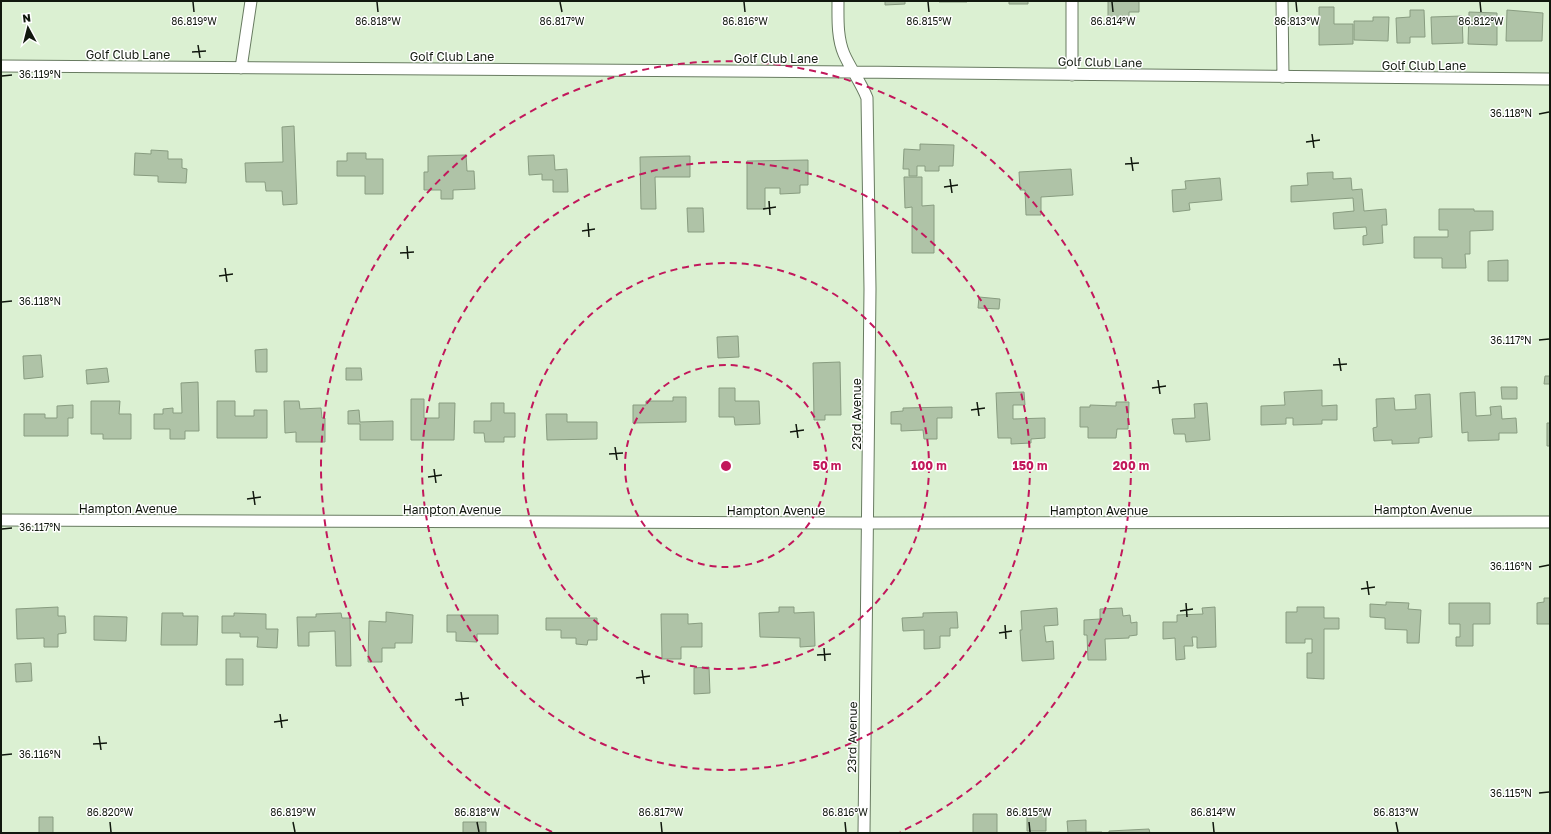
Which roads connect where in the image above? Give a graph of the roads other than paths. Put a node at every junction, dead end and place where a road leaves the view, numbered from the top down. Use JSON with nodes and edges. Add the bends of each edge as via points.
{"nodes":[{"id":1,"x":251,"y":1,"type":"edge"},
{"id":2,"x":838,"y":1,"type":"edge"},
{"id":3,"x":1072,"y":1,"type":"edge"},
{"id":4,"x":1282,"y":1,"type":"edge"},
{"id":5,"x":1,"y":66,"type":"edge"},
{"id":6,"x":242,"y":68,"type":"junction"},
{"id":7,"x":854,"y":72,"type":"junction"},
{"id":8,"x":1072,"y":75,"type":"junction"},
{"id":9,"x":1282,"y":77,"type":"junction"},
{"id":10,"x":1550,"y":79,"type":"edge"},
{"id":11,"x":1,"y":520,"type":"edge"},
{"id":12,"x":1550,"y":522,"type":"edge"},
{"id":13,"x":868,"y":523,"type":"junction"},
{"id":14,"x":864,"y":833,"type":"edge"}],
"edges":[{"from":1,"to":6,"type":"street"},
{"from":2,"to":7,"type":"street","name":"23rd Avenue","via":[[839,35],[844,54]]},
{"from":3,"to":8,"type":"street"},
{"from":4,"to":9,"type":"street"},
{"from":5,"to":6,"type":"street","name":"Golf Club Lane"},
{"from":6,"to":7,"type":"street","name":"Golf Club Lane"},
{"from":7,"to":8,"type":"street","name":"Golf Club Lane"},
{"from":7,"to":13,"type":"street","name":"23rd Avenue","via":[[868,98]]},
{"from":8,"to":9,"type":"street","name":"Golf Club Lane"},
{"from":9,"to":10,"type":"street","name":"Golf Club Lane"},
{"from":11,"to":13,"type":"street","name":"Hampton Avenue"},
{"from":12,"to":13,"type":"street","name":"Hampton Avenue"},
{"from":13,"to":14,"type":"street","name":"23rd Avenue"}]}
